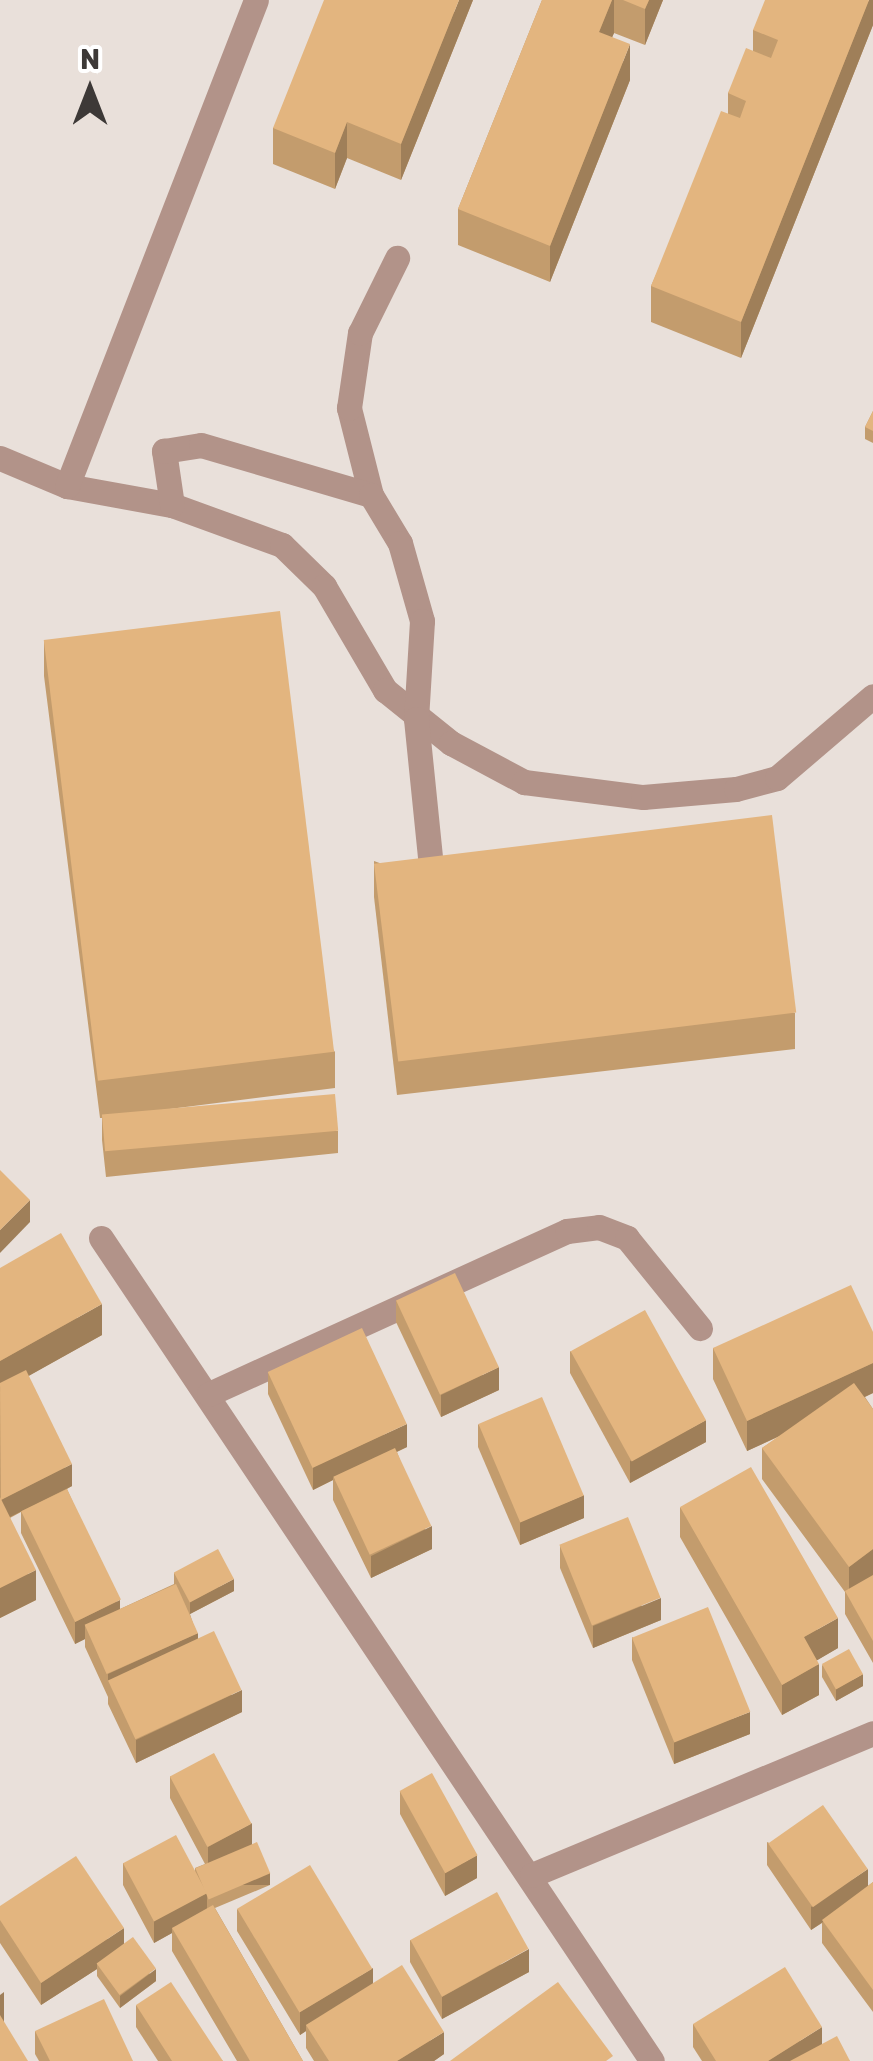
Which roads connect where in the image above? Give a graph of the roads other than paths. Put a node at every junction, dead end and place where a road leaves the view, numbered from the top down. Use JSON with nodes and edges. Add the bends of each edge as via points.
{"nodes":[{"id":1,"x":256,"y":0,"type":"edge"},
{"id":2,"x":397,"y":258,"type":"dead end"},
{"id":3,"x":0,"y":458,"type":"edge"},
{"id":4,"x":66,"y":486,"type":"junction"},
{"id":5,"x":371,"y":495,"type":"junction"},
{"id":6,"x":172,"y":506,"type":"junction"},
{"id":7,"x":873,"y":696,"type":"edge"},
{"id":8,"x":416,"y":719,"type":"junction"},
{"id":9,"x":430,"y":858,"type":"edge"},
{"id":10,"x":101,"y":1238,"type":"dead end"},
{"id":11,"x":700,"y":1328,"type":"dead end"},
{"id":12,"x":208,"y":1394,"type":"junction"},
{"id":13,"x":873,"y":1733,"type":"edge"},
{"id":14,"x":532,"y":1876,"type":"junction"},
{"id":15,"x":652,"y":2061,"type":"edge"}],
"edges":[{"from":1,"to":4,"type":"street"},
{"from":2,"to":5,"type":"street","via":[[360,333],[349,408]]},
{"from":3,"to":4,"type":"street"},
{"from":4,"to":6,"type":"street"},
{"from":5,"to":6,"type":"street","via":[[201,445],[164,451]]},
{"from":5,"to":8,"type":"street","via":[[400,543],[422,621]]},
{"from":6,"to":8,"type":"street","via":[[254,531],[304,562],[385,690]]},
{"from":7,"to":8,"type":"street","via":[[777,778],[694,797],[524,782]]},
{"from":8,"to":9,"type":"street"},
{"from":10,"to":12,"type":"street"},
{"from":11,"to":12,"type":"street","via":[[627,1238],[599,1227],[567,1231]]},
{"from":12,"to":14,"type":"street"},
{"from":13,"to":14,"type":"street"},
{"from":14,"to":15,"type":"street"}]}
